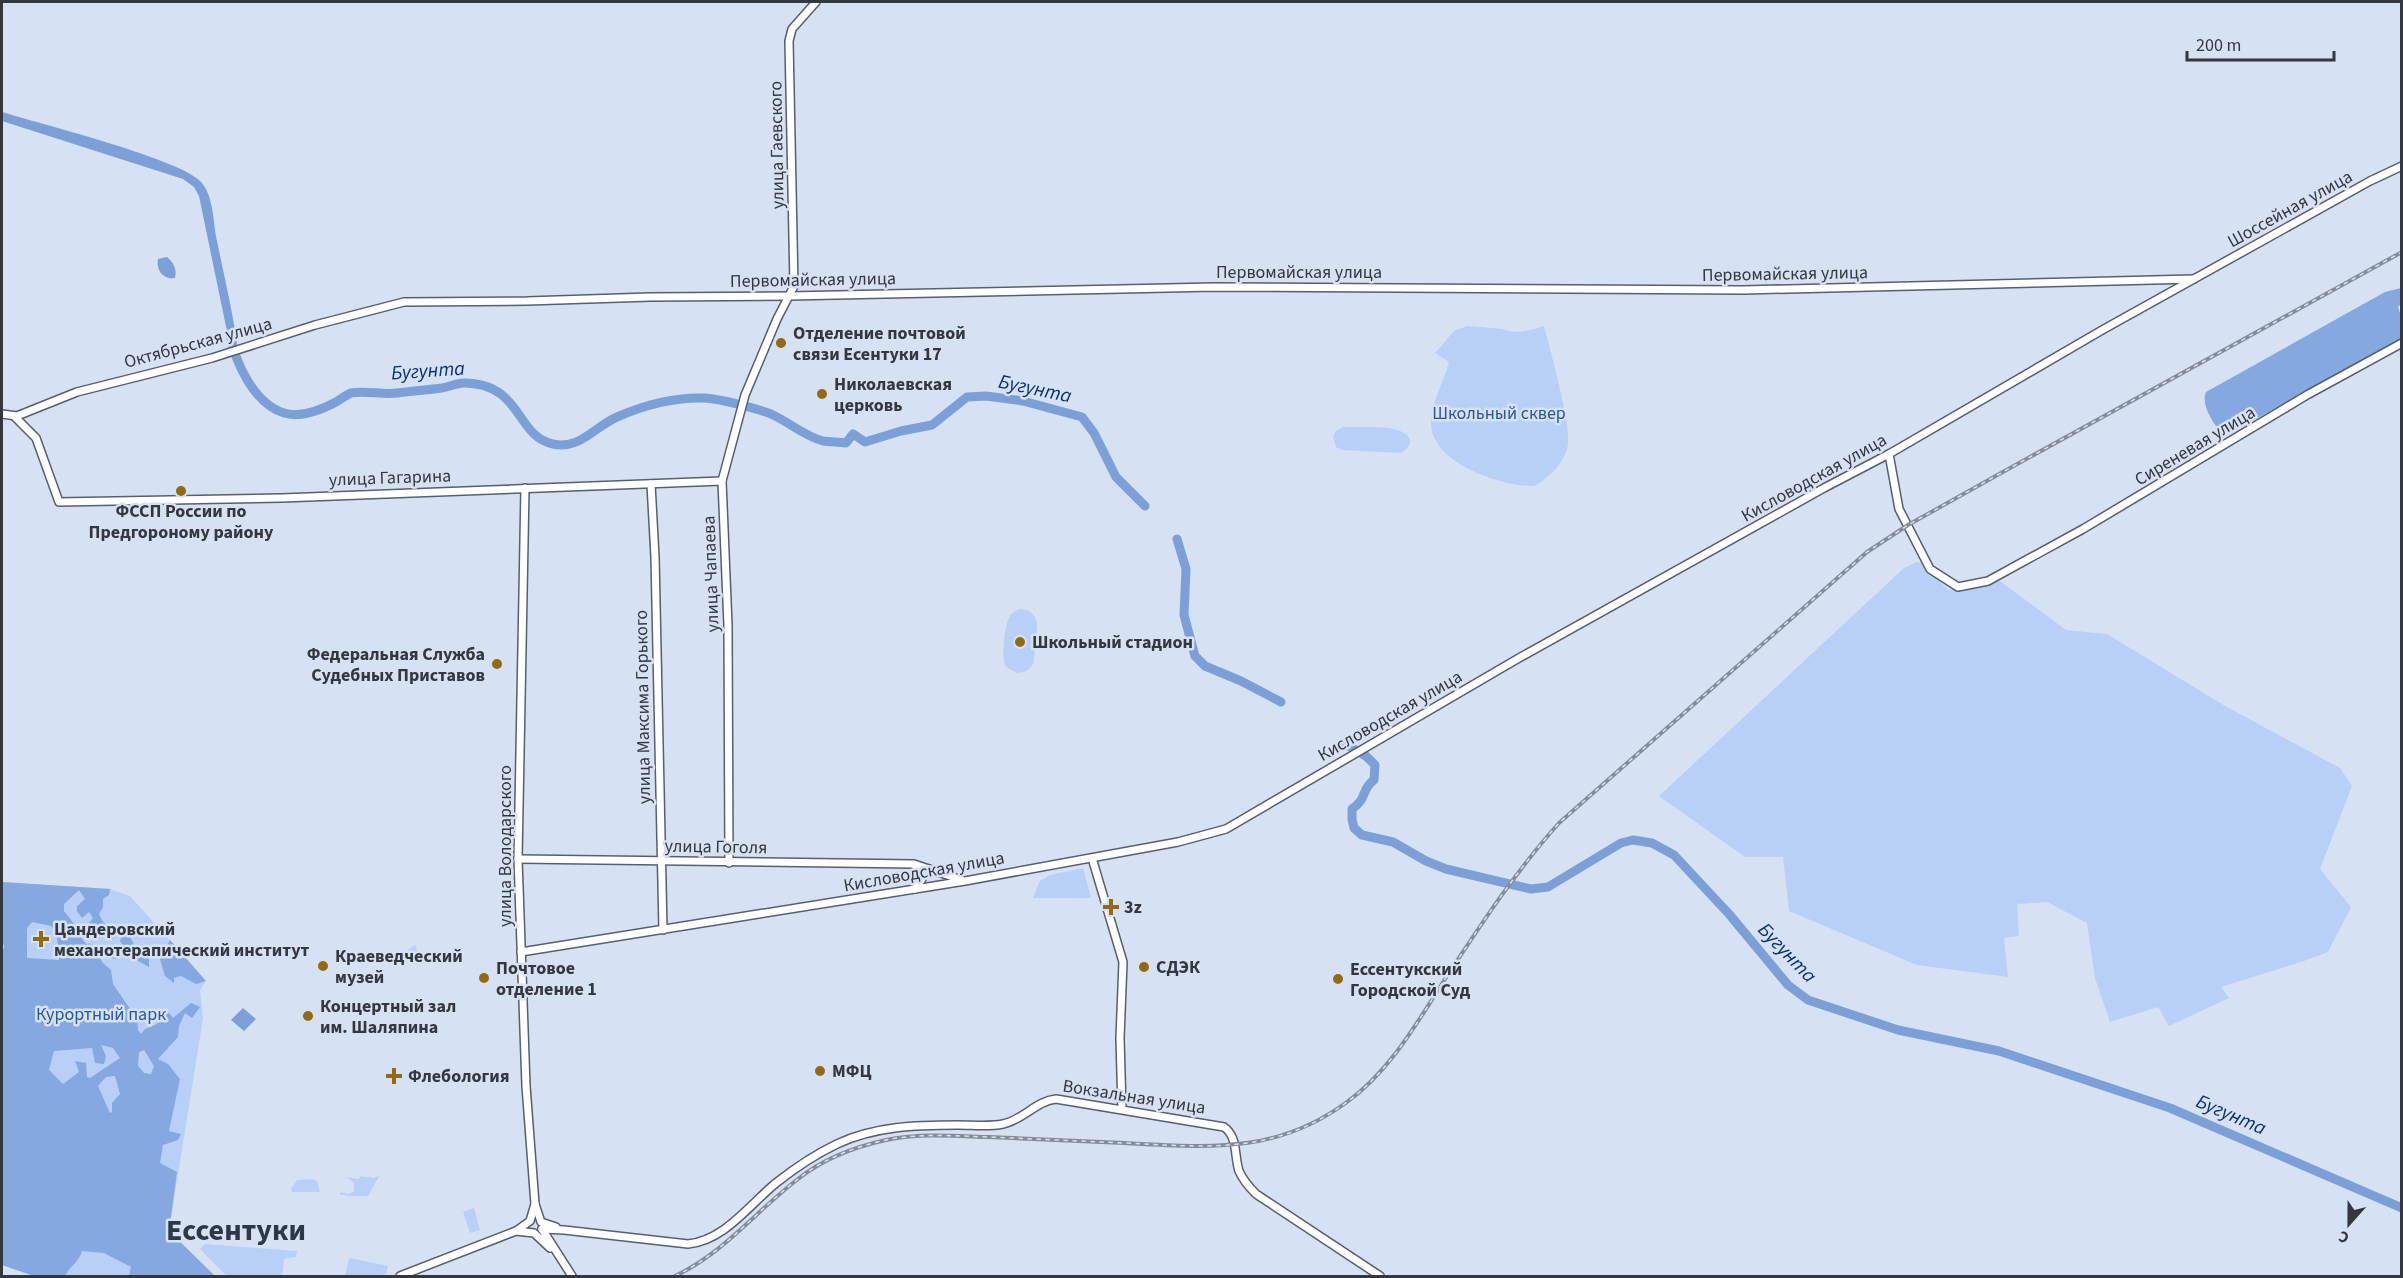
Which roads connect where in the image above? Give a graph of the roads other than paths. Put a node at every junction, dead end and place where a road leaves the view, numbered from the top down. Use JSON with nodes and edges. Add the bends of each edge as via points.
{"nodes":[{"id":1,"x":816,"y":2,"type":"edge"},
{"id":2,"x":2402,"y":166,"type":"edge"},
{"id":3,"x":2194,"y":279,"type":"junction"},
{"id":4,"x":789,"y":296,"type":"junction"},
{"id":5,"x":405,"y":302,"type":"joint"},
{"id":6,"x":2402,"y":343,"type":"edge"},
{"id":7,"x":2,"y":414,"type":"edge"},
{"id":8,"x":15,"y":417,"type":"junction"},
{"id":9,"x":1889,"y":454,"type":"junction"},
{"id":10,"x":722,"y":481,"type":"junction"},
{"id":11,"x":651,"y":484,"type":"junction"},
{"id":12,"x":525,"y":488,"type":"junction"},
{"id":13,"x":1092,"y":858,"type":"junction"},
{"id":14,"x":518,"y":859,"type":"junction"},
{"id":15,"x":661,"y":861,"type":"junction"},
{"id":16,"x":729,"y":862,"type":"junction"},
{"id":17,"x":914,"y":864,"type":"junction"},
{"id":18,"x":965,"y":881,"type":"junction"},
{"id":19,"x":915,"y":889,"type":"junction"},
{"id":20,"x":663,"y":930,"type":"junction"},
{"id":21,"x":521,"y":952,"type":"junction"},
{"id":22,"x":1122,"y":1109,"type":"junction"},
{"id":23,"x":536,"y":1204,"type":"junction"},
{"id":24,"x":530,"y":1221,"type":"junction"},
{"id":25,"x":539,"y":1228,"type":"junction"},
{"id":26,"x":516,"y":1231,"type":"junction"},
{"id":27,"x":400,"y":1276,"type":"edge"},
{"id":28,"x":572,"y":1276,"type":"edge"},
{"id":29,"x":1380,"y":1276,"type":"edge"}],
"edges":[{"from":1,"to":4,"type":"street","name":"улица Гаевского","via":[[792,29],[789,41],[795,279]]},
{"from":2,"to":3,"type":"street","name":"Шоссейная улица"},
{"from":3,"to":4,"type":"street","name":"Первомайская улица","via":[[1744,290],[1226,287]]},
{"from":3,"to":9,"type":"street","name":"Кисловодская улица"},
{"from":4,"to":5,"type":"street","name":"Первомайская улица"},
{"from":4,"to":10,"type":"street","name":"улица Чапаева","via":[[745,395]]},
{"from":5,"to":8,"type":"street","name":"Октябрьская улица","via":[[77,392]]},
{"from":6,"to":9,"type":"street","name":"Сиреневая улица","via":[[1988,581],[1958,587],[1930,569],[1899,509]]},
{"from":7,"to":8,"type":"street"},
{"from":8,"to":12,"type":"street","name":"улица Гагарина","via":[[40,446],[59,502]]},
{"from":9,"to":13,"type":"street","name":"Кисловодская улица","via":[[1678,569],[1226,829]]},
{"from":10,"to":11,"type":"street","name":"улица Гагарина"},
{"from":10,"to":16,"type":"street","name":"улица Чапаева","via":[[728,625]]},
{"from":11,"to":12,"type":"street","name":"улица Гагарина"},
{"from":11,"to":15,"type":"street","name":"улица Максима Горького"},
{"from":12,"to":14,"type":"street","name":"улица Володарского"},
{"from":13,"to":18,"type":"street","name":"Кисловодская улица"},
{"from":13,"to":22,"type":"street","via":[[1123,962]]},
{"from":14,"to":15,"type":"street","name":"улица Гоголя"},
{"from":14,"to":21,"type":"street","name":"улица Володарского"},
{"from":15,"to":16,"type":"street","name":"улица Гоголя"},
{"from":15,"to":20,"type":"street","name":"улица Максима Горького"},
{"from":16,"to":17,"type":"street","name":"улица Гоголя"},
{"from":17,"to":18,"type":"street","name":"улица Гоголя"},
{"from":17,"to":19,"type":"street","via":[[922,873]]},
{"from":18,"to":19,"type":"street","name":"Кисловодская улица"},
{"from":19,"to":20,"type":"street","name":"Кисловодская улица"},
{"from":20,"to":21,"type":"street","name":"Кисловодская улица"},
{"from":21,"to":23,"type":"street","name":"улица Володарского"},
{"from":22,"to":25,"type":"street","name":"Вокзальная улица","via":[[1049,1100],[1023,1117],[1002,1124],[917,1125],[854,1137],[799,1166],[723,1230],[698,1243]]},
{"from":22,"to":29,"type":"street","name":"Вокзальная улица","via":[[1224,1127],[1233,1137],[1243,1180],[1256,1194]]},
{"from":23,"to":24,"type":"street"},
{"from":23,"to":25,"type":"street"},
{"from":24,"to":25,"type":"street","via":[[536,1219]]},
{"from":24,"to":25,"type":"street","via":[[528,1227]]},
{"from":24,"to":26,"type":"street"},
{"from":25,"to":26,"type":"street"},
{"from":25,"to":28,"type":"street"},
{"from":26,"to":27,"type":"street"}]}
